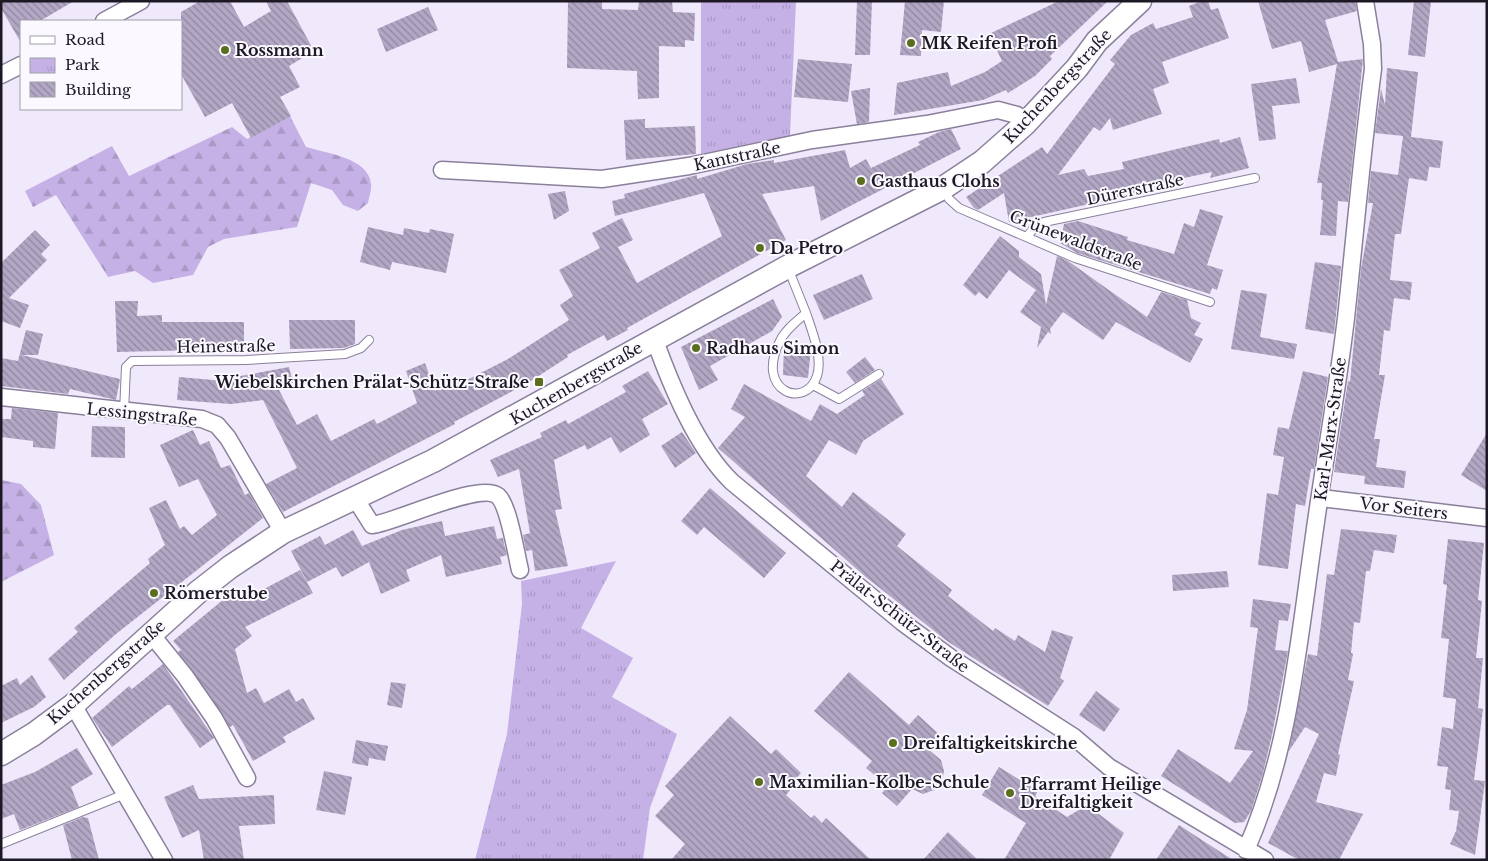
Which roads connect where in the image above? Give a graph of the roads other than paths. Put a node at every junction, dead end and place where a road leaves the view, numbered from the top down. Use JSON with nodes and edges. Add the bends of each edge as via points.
{"nodes":[{"id":1,"x":141,"y":1,"type":"edge"},
{"id":2,"x":1140,"y":1,"type":"edge"},
{"id":3,"x":1365,"y":1,"type":"edge"},
{"id":4,"x":106,"y":20,"type":"edge"},
{"id":5,"x":20,"y":66,"type":"edge"},
{"id":6,"x":1,"y":75,"type":"edge"},
{"id":7,"x":1025,"y":124,"type":"junction"},
{"id":8,"x":442,"y":170,"type":"dead end"},
{"id":9,"x":1255,"y":178,"type":"dead end"},
{"id":10,"x":943,"y":188,"type":"junction"},
{"id":11,"x":1027,"y":237,"type":"junction"},
{"id":12,"x":787,"y":267,"type":"junction"},
{"id":13,"x":1210,"y":302,"type":"dead end"},
{"id":14,"x":806,"y":312,"type":"junction"},
{"id":15,"x":654,"y":338,"type":"junction"},
{"id":16,"x":369,"y":340,"type":"dead end"},
{"id":17,"x":879,"y":374,"type":"dead end"},
{"id":18,"x":813,"y":385,"type":"junction"},
{"id":19,"x":1,"y":397,"type":"edge"},
{"id":20,"x":124,"y":412,"type":"junction"},
{"id":21,"x":355,"y":498,"type":"junction"},
{"id":22,"x":1321,"y":498,"type":"junction"},
{"id":23,"x":1487,"y":518,"type":"edge"},
{"id":24,"x":282,"y":532,"type":"junction"},
{"id":25,"x":520,"y":570,"type":"dead end"},
{"id":26,"x":151,"y":634,"type":"junction"},
{"id":27,"x":73,"y":705,"type":"junction"},
{"id":28,"x":1,"y":754,"type":"edge"},
{"id":29,"x":246,"y":778,"type":"dead end"},
{"id":30,"x":125,"y":794,"type":"junction"},
{"id":31,"x":1,"y":844,"type":"edge"},
{"id":32,"x":1246,"y":850,"type":"junction"},
{"id":33,"x":164,"y":860,"type":"edge"},
{"id":34,"x":1265,"y":860,"type":"edge"}],
"edges":[{"from":1,"to":4,"type":"street"},
{"from":2,"to":7,"type":"main road","name":"Kuchenbergstraße","via":[[1097,41],[1077,68]]},
{"from":3,"to":22,"type":"street","name":"Karl-Marx-Straße","via":[[1372,44],[1372,69],[1346,319]]},
{"from":5,"to":6,"type":"street"},
{"from":7,"to":8,"type":"street","name":"Kantstraße","via":[[1017,115],[998,110],[602,179]]},
{"from":7,"to":10,"type":"main road","name":"Kuchenbergstraße","via":[[982,162]]},
{"from":9,"to":11,"type":"lane","name":"Dürerstraße","via":[[1044,222],[1036,225]]},
{"from":10,"to":11,"type":"lane","name":"Grünewaldstraße","via":[[959,208]]},
{"from":10,"to":12,"type":"main road","name":"Kuchenbergstraße"},
{"from":11,"to":13,"type":"lane","name":"Grünewaldstraße","via":[[1075,258]]},
{"from":12,"to":14,"type":"lane"},
{"from":12,"to":15,"type":"main road","name":"Kuchenbergstraße"},
{"from":14,"to":18,"type":"lane","via":[[819,364]]},
{"from":14,"to":18,"type":"lane","via":[[780,340],[772,374],[784,390],[797,393],[807,391]]},
{"from":15,"to":21,"type":"main road","name":"Kuchenbergstraße","via":[[501,425]]},
{"from":15,"to":32,"type":"street","name":"Prälat-Schütz-Straße","via":[[668,377],[707,452],[717,468],[732,482],[902,622],[951,658],[1074,737],[1109,767]]},
{"from":16,"to":20,"type":"lane","name":"Heinestraße","via":[[361,348],[345,354],[246,360],[132,361],[126,367]]},
{"from":17,"to":18,"type":"lane","via":[[839,399]]},
{"from":19,"to":20,"type":"street","name":"Lessingstraße"},
{"from":20,"to":24,"type":"street","name":"Lessingstraße","via":[[202,419],[217,425],[228,438]]},
{"from":21,"to":24,"type":"main road","name":"Kuchenbergstraße"},
{"from":21,"to":25,"type":"street","via":[[372,525],[441,501],[490,493],[498,496],[505,508]]},
{"from":22,"to":23,"type":"street","name":"Vor Seiters"},
{"from":22,"to":32,"type":"street","name":"Karl-Marx-Straße","via":[[1290,706],[1271,781]]},
{"from":24,"to":26,"type":"main road","name":"Kuchenbergstraße","via":[[230,567]]},
{"from":26,"to":27,"type":"main road","name":"Kuchenbergstraße"},
{"from":26,"to":29,"type":"street","via":[[214,718]]},
{"from":27,"to":28,"type":"main road","name":"Kuchenbergstraße"},
{"from":27,"to":30,"type":"street"},
{"from":30,"to":31,"type":"lane"},
{"from":30,"to":33,"type":"street"},
{"from":32,"to":34,"type":"street","name":"Prälat-Schütz-Straße"}]}
